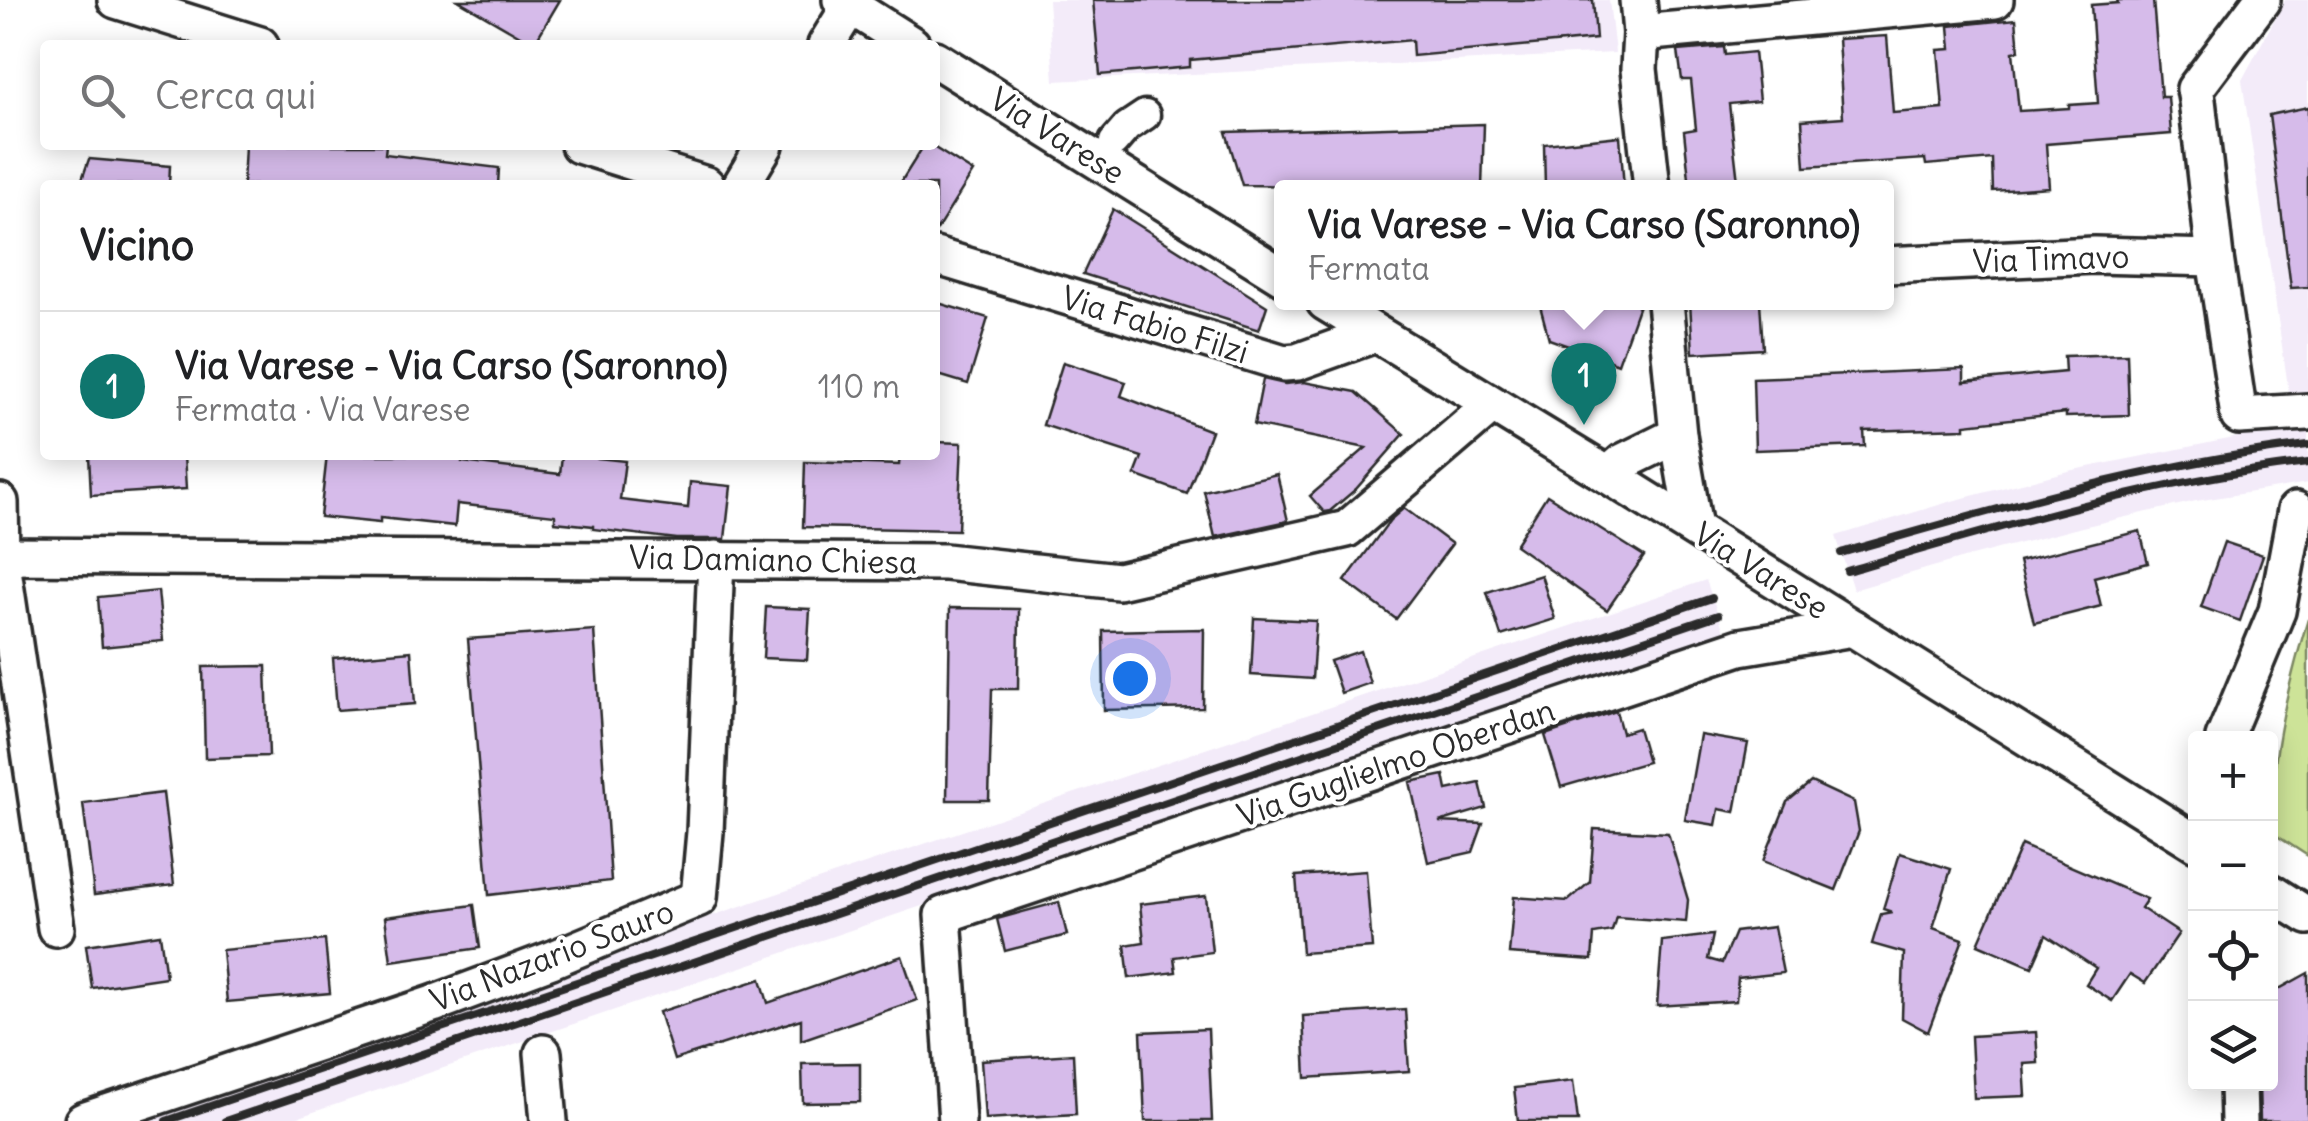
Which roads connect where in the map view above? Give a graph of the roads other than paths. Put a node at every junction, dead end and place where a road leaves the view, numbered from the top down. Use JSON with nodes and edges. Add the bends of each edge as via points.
{"nodes":[{"id":1,"x":116,"y":0,"type":"edge"},
{"id":2,"x":1995,"y":0,"type":"edge"},
{"id":3,"x":2262,"y":0,"type":"edge"},
{"id":4,"x":845,"y":3,"type":"edge"},
{"id":5,"x":1640,"y":16,"type":"edge"},
{"id":6,"x":244,"y":40,"type":"edge"},
{"id":7,"x":828,"y":40,"type":"edge"},
{"id":8,"x":904,"y":40,"type":"edge"},
{"id":9,"x":940,"y":62,"type":"edge"},
{"id":10,"x":1145,"y":115,"type":"dead end"},
{"id":11,"x":1114,"y":142,"type":"dead end"},
{"id":12,"x":595,"y":150,"type":"edge"},
{"id":13,"x":762,"y":150,"type":"edge"},
{"id":14,"x":690,"y":180,"type":"edge"},
{"id":15,"x":744,"y":180,"type":"edge"},
{"id":16,"x":1651,"y":180,"type":"edge"},
{"id":17,"x":940,"y":258,"type":"edge"},
{"id":18,"x":2215,"y":258,"type":"junction"},
{"id":19,"x":1894,"y":265,"type":"edge"},
{"id":20,"x":1274,"y":271,"type":"edge"},
{"id":21,"x":1337,"y":310,"type":"edge"},
{"id":22,"x":1666,"y":310,"type":"edge"},
{"id":23,"x":1375,"y":334,"type":"junction"},
{"id":24,"x":1492,"y":405,"type":"junction"},
{"id":25,"x":2308,"y":412,"type":"edge"},
{"id":26,"x":1678,"y":434,"type":"junction"},
{"id":27,"x":1608,"y":475,"type":"junction"},
{"id":28,"x":0,"y":502,"type":"edge"},
{"id":29,"x":2296,"y":510,"type":"dead end"},
{"id":30,"x":1694,"y":528,"type":"junction"},
{"id":31,"x":1,"y":556,"type":"edge"},
{"id":32,"x":716,"y":559,"type":"junction"},
{"id":33,"x":1854,"y":628,"type":"junction"},
{"id":34,"x":2227,"y":731,"type":"edge"},
{"id":35,"x":2188,"y":826,"type":"edge"},
{"id":36,"x":2278,"y":897,"type":"edge"},
{"id":37,"x":2308,"y":916,"type":"edge"},
{"id":38,"x":56,"y":928,"type":"dead end"},
{"id":39,"x":543,"y":1053,"type":"dead end"},
{"id":40,"x":2238,"y":1091,"type":"edge"},
{"id":41,"x":83,"y":1121,"type":"edge"},
{"id":42,"x":549,"y":1121,"type":"edge"},
{"id":43,"x":956,"y":1121,"type":"edge"},
{"id":44,"x":2239,"y":1121,"type":"edge"}],
"edges":[{"from":1,"to":6,"type":"street"},
{"from":2,"to":5,"type":"street"},
{"from":3,"to":18,"type":"street","via":[[2196,90]]},
{"from":4,"to":7,"type":"street"},
{"from":4,"to":8,"type":"street"},
{"from":5,"to":16,"type":"street"},
{"from":9,"to":20,"type":"street","name":"Via Varese"},
{"from":10,"to":11,"type":"street"},
{"from":12,"to":14,"type":"street"},
{"from":13,"to":15,"type":"street"},
{"from":17,"to":23,"type":"street","name":"Via Fabio Filzi","via":[[1284,363]]},
{"from":18,"to":19,"type":"street","name":"Via Timavo","via":[[2094,255]]},
{"from":18,"to":25,"type":"street","via":[[2239,416]]},
{"from":21,"to":23,"type":"street","name":"Via Varese"},
{"from":22,"to":26,"type":"street"},
{"from":23,"to":24,"type":"street","name":"Via Varese"},
{"from":24,"to":27,"type":"street","name":"Via Varese"},
{"from":24,"to":32,"type":"street","name":"Via Damiano Chiesa","via":[[1347,529],[1118,581],[945,562]]},
{"from":26,"to":27,"type":"street"},
{"from":26,"to":30,"type":"street"},
{"from":27,"to":30,"type":"street","name":"Via Varese"},
{"from":28,"to":31,"type":"street"},
{"from":29,"to":34,"type":"street","via":[[2278,611]]},
{"from":30,"to":33,"type":"street","name":"Via Varese"},
{"from":31,"to":32,"type":"street","name":"Via Damiano Chiesa"},
{"from":31,"to":38,"type":"street"},
{"from":32,"to":41,"type":"street","name":"Via Nazario Sauro","via":[[700,898],[433,1004]]},
{"from":33,"to":35,"type":"street","name":"Via Varese"},
{"from":33,"to":43,"type":"street","name":"Via Guglielmo Oberdan","via":[[1740,646],[942,916]]},
{"from":36,"to":37,"type":"street"},
{"from":39,"to":42,"type":"street"},
{"from":40,"to":44,"type":"street"}]}
